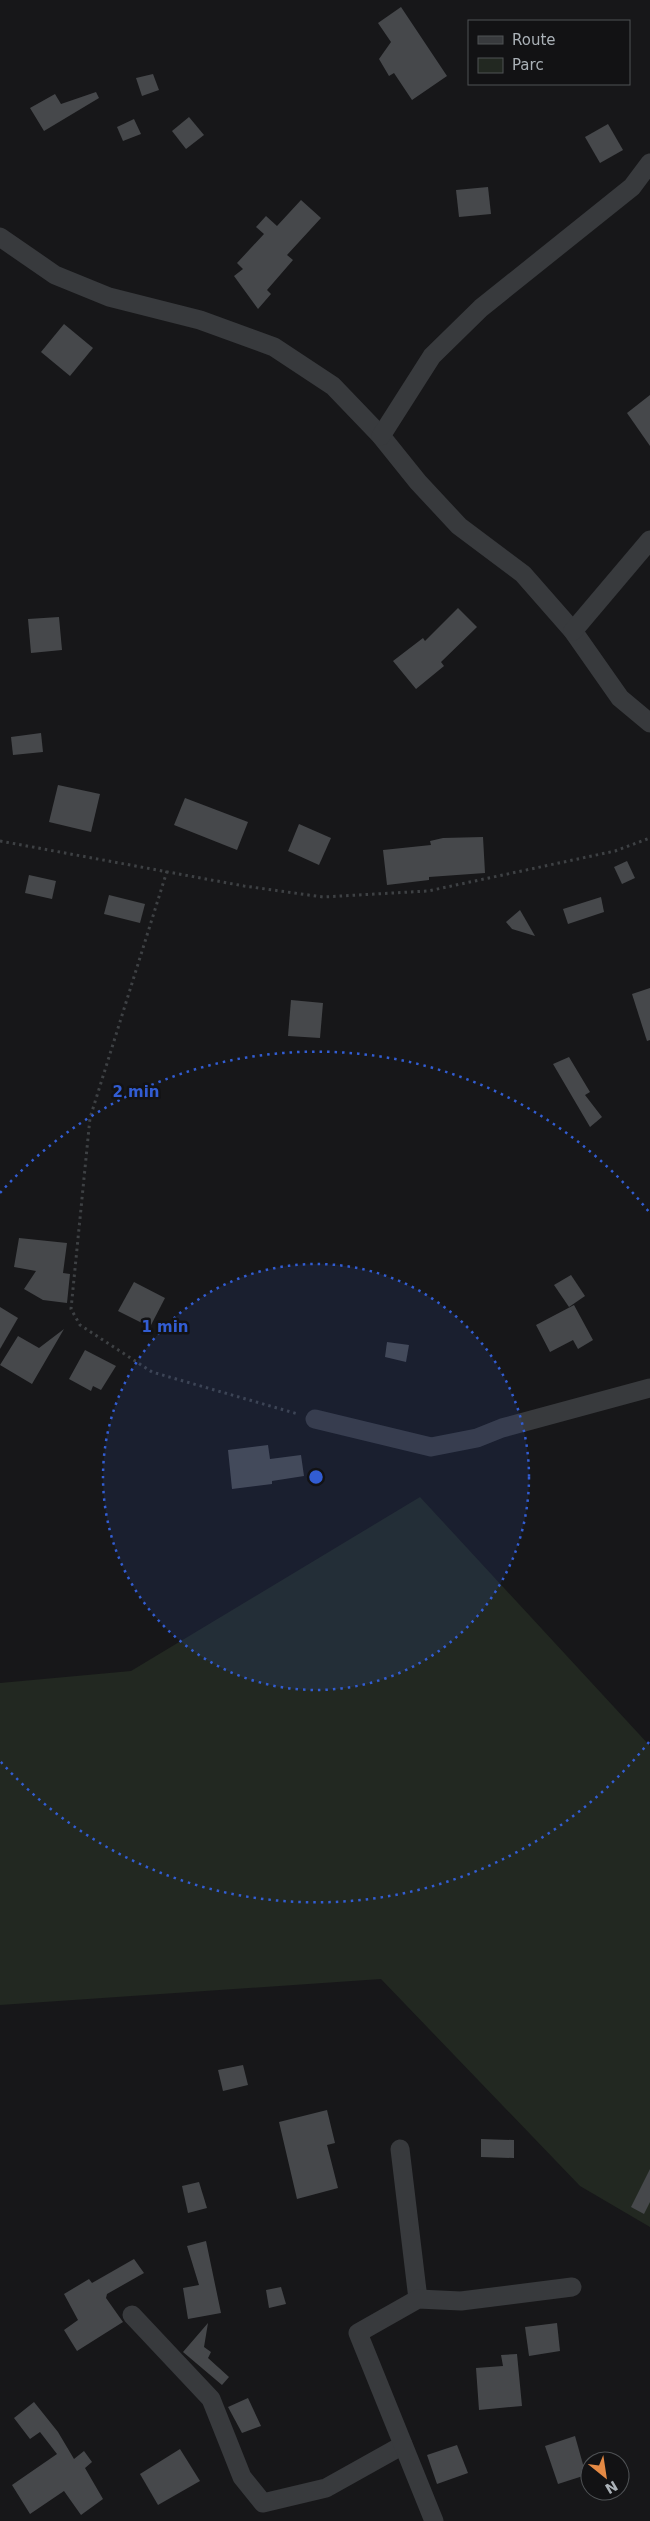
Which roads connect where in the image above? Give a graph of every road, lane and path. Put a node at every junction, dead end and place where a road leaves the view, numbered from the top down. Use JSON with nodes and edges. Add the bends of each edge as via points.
{"nodes":[{"id":1,"x":650,"y":164,"type":"edge"},
{"id":2,"x":0,"y":237,"type":"edge"},
{"id":3,"x":381,"y":436,"type":"junction"},
{"id":4,"x":650,"y":540,"type":"edge"},
{"id":5,"x":573,"y":631,"type":"junction"},
{"id":6,"x":650,"y":723,"type":"edge"},
{"id":7,"x":650,"y":838,"type":"edge"},
{"id":8,"x":0,"y":841,"type":"edge"},
{"id":9,"x":167,"y":871,"type":"junction"},
{"id":10,"x":650,"y":1388,"type":"edge"},
{"id":11,"x":314,"y":1419,"type":"joint"},
{"id":12,"x":400,"y":2149,"type":"dead end"},
{"id":13,"x":572,"y":2287,"type":"dead end"},
{"id":14,"x":418,"y":2299,"type":"junction"},
{"id":15,"x":132,"y":2315,"type":"dead end"},
{"id":16,"x":403,"y":2445,"type":"junction"},
{"id":17,"x":434,"y":2521,"type":"edge"}],
"edges":[{"from":1,"to":3,"type":"street","via":[[632,187],[481,308],[432,356]]},
{"from":2,"to":3,"type":"street","via":[[55,276],[109,297],[200,320],[274,347],[333,386]]},
{"from":3,"to":5,"type":"street","via":[[459,526],[523,574]]},
{"from":4,"to":5,"type":"street"},
{"from":5,"to":6,"type":"street","via":[[620,698]]},
{"from":7,"to":9,"type":"path","via":[[615,851],[428,891],[323,897]]},
{"from":8,"to":9,"type":"path"},
{"from":9,"to":11,"type":"path","via":[[90,1118],[71,1309],[80,1325],[152,1372]]},
{"from":10,"to":11,"type":"street","via":[[502,1428],[477,1438],[431,1447]]},
{"from":12,"to":14,"type":"street"},
{"from":13,"to":14,"type":"street","via":[[461,2301]]},
{"from":14,"to":16,"type":"street","via":[[358,2333]]},
{"from":15,"to":16,"type":"street","via":[[211,2399],[242,2477],[263,2503],[326,2488]]},
{"from":16,"to":17,"type":"street"}]}
